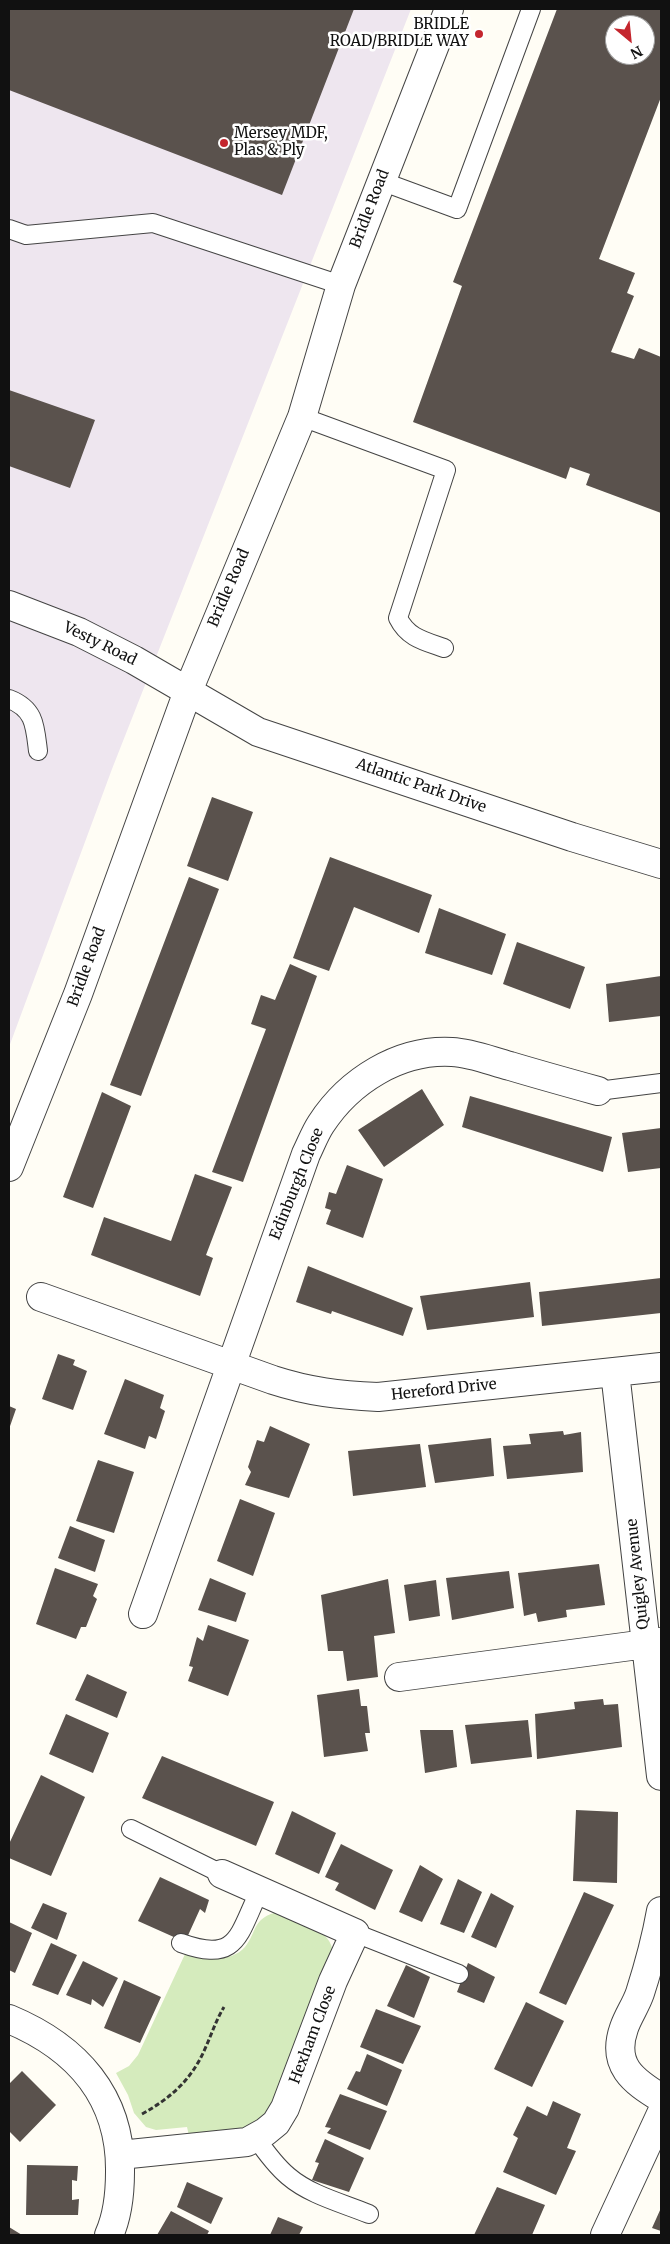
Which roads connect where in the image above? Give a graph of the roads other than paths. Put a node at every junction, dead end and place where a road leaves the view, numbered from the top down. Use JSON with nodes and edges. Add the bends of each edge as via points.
{"nodes":[{"id":1,"x":449,"y":9,"type":"edge"},
{"id":2,"x":531,"y":9,"type":"edge"},
{"id":3,"x":381,"y":181,"type":"junction"},
{"id":4,"x":9,"y":229,"type":"edge"},
{"id":5,"x":340,"y":285,"type":"junction"},
{"id":6,"x":302,"y":417,"type":"junction"},
{"id":7,"x":9,"y":605,"type":"edge"},
{"id":8,"x":444,"y":648,"type":"dead end"},
{"id":9,"x":188,"y":691,"type":"junction"},
{"id":10,"x":9,"y":699,"type":"edge"},
{"id":11,"x":38,"y":751,"type":"dead end"},
{"id":12,"x":661,"y":864,"type":"edge"},
{"id":13,"x":661,"y":1083,"type":"edge"},
{"id":14,"x":598,"y":1091,"type":"joint"},
{"id":15,"x":9,"y":1167,"type":"edge"},
{"id":16,"x":41,"y":1297,"type":"dead end"},
{"id":17,"x":230,"y":1365,"type":"junction"},
{"id":18,"x":661,"y":1367,"type":"edge"},
{"id":19,"x":616,"y":1372,"type":"junction"},
{"id":20,"x":143,"y":1614,"type":"dead end"},
{"id":21,"x":654,"y":1643,"type":"edge"},
{"id":22,"x":399,"y":1677,"type":"dead end"},
{"id":23,"x":661,"y":1776,"type":"edge"},
{"id":24,"x":131,"y":1829,"type":"dead end"},
{"id":25,"x":222,"y":1874,"type":"joint"},
{"id":26,"x":260,"y":1890,"type":"junction"},
{"id":27,"x":661,"y":1910,"type":"edge"},
{"id":28,"x":355,"y":1933,"type":"junction"},
{"id":29,"x":181,"y":1943,"type":"dead end"},
{"id":30,"x":459,"y":1974,"type":"dead end"},
{"id":31,"x":9,"y":2019,"type":"edge"},
{"id":32,"x":661,"y":2098,"type":"edge"},
{"id":33,"x":661,"y":2114,"type":"edge"},
{"id":34,"x":256,"y":2138,"type":"junction"},
{"id":35,"x":120,"y":2154,"type":"junction"},
{"id":36,"x":368,"y":2214,"type":"dead end"},
{"id":37,"x":109,"y":2235,"type":"edge"},
{"id":38,"x":605,"y":2235,"type":"edge"}],
"edges":[{"from":1,"to":3,"type":"street","name":"Bridle Road"},
{"from":2,"to":3,"type":"lane","via":[[457,209]]},
{"from":3,"to":5,"type":"street","name":"Bridle Road"},
{"from":4,"to":5,"type":"lane","via":[[26,235],[153,223]]},
{"from":5,"to":6,"type":"street","name":"Bridle Road"},
{"from":6,"to":8,"type":"lane","via":[[446,470],[398,618],[404,630]]},
{"from":6,"to":9,"type":"street","name":"Bridle Road"},
{"from":7,"to":9,"type":"street","name":"Vesty Road","via":[[80,632]]},
{"from":9,"to":12,"type":"street","name":"Atlantic Park Drive","via":[[258,732]]},
{"from":9,"to":15,"type":"street","name":"Bridle Road","via":[[78,994]]},
{"from":10,"to":11,"type":"lane","via":[[18,702],[35,720]]},
{"from":13,"to":14,"type":"lane"},
{"from":14,"to":17,"type":"street","name":"Edinburgh Close","via":[[452,1052],[409,1058],[385,1067],[350,1089],[320,1125],[306,1154]]},
{"from":16,"to":17,"type":"street","name":"Hereford Drive"},
{"from":17,"to":19,"type":"street","name":"Hereford Drive","via":[[308,1391],[378,1397]]},
{"from":17,"to":20,"type":"street"},
{"from":18,"to":19,"type":"street","name":"Hereford Drive"},
{"from":19,"to":21,"type":"street","name":"Quigley Avenue"},
{"from":21,"to":22,"type":"street"},
{"from":21,"to":23,"type":"street","name":"Quigley Avenue"},
{"from":24,"to":25,"type":"lane"},
{"from":25,"to":26,"type":"street"},
{"from":26,"to":28,"type":"street"},
{"from":26,"to":29,"type":"lane","via":[[233,1944],[212,1951]]},
{"from":27,"to":32,"type":"street","via":[[653,1955],[624,2028],[621,2052],[628,2074],[636,2083]]},
{"from":28,"to":30,"type":"lane"},
{"from":28,"to":34,"type":"street","name":"Hexham Close","via":[[284,2108],[276,2123]]},
{"from":31,"to":35,"type":"street","via":[[37,2031],[81,2066],[94,2083],[115,2127]]},
{"from":33,"to":38,"type":"street"},
{"from":34,"to":35,"type":"street","name":"Hexham Close","via":[[237,2144]]},
{"from":34,"to":36,"type":"lane","via":[[276,2165],[305,2188]]},
{"from":35,"to":37,"type":"street","via":[[120,2193]]}]}
